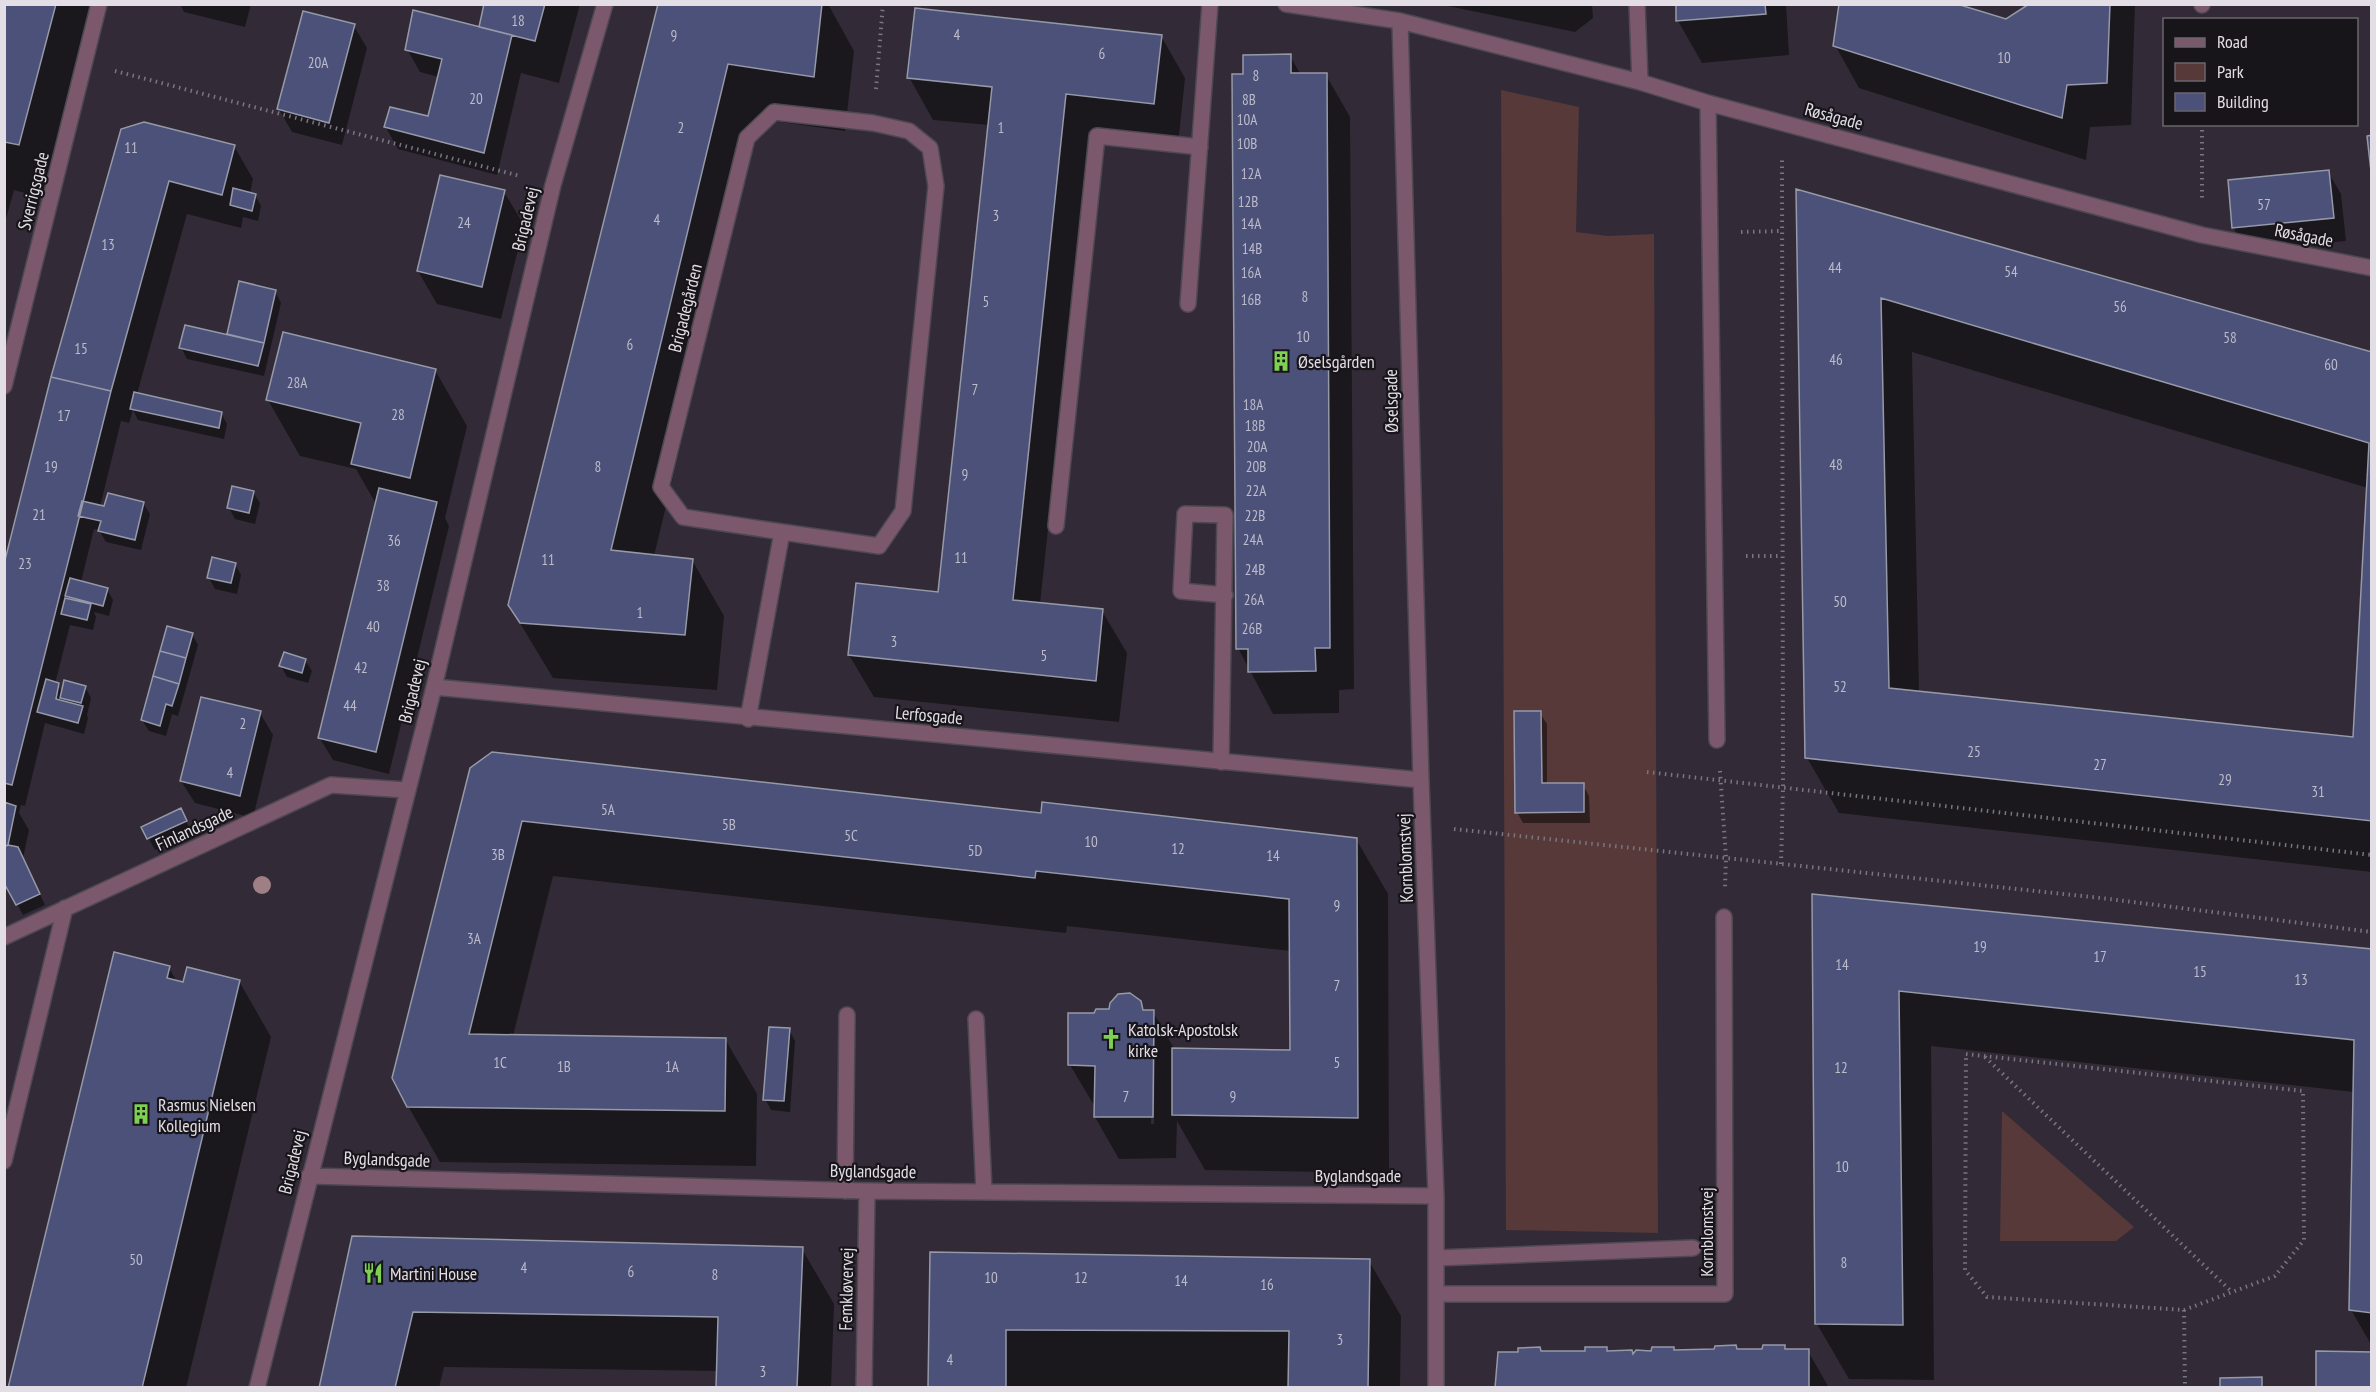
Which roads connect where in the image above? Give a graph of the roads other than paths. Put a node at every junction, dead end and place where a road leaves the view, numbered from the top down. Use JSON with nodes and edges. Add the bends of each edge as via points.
{"nodes":[{"id":1,"x":99,"y":4,"type":"edge"},
{"id":2,"x":605,"y":4,"type":"edge"},
{"id":3,"x":1210,"y":4,"type":"edge"},
{"id":4,"x":1286,"y":4,"type":"edge"},
{"id":5,"x":1636,"y":4,"type":"edge"},
{"id":6,"x":1401,"y":21,"type":"junction"},
{"id":7,"x":1640,"y":82,"type":"junction"},
{"id":8,"x":1708,"y":103,"type":"junction"},
{"id":9,"x":1200,"y":147,"type":"junction"},
{"id":10,"x":2372,"y":268,"type":"edge"},
{"id":11,"x":1188,"y":304,"type":"dead end"},
{"id":12,"x":4,"y":386,"type":"edge"},
{"id":13,"x":1056,"y":526,"type":"dead end"},
{"id":14,"x":782,"y":532,"type":"junction"},
{"id":15,"x":1224,"y":595,"type":"junction"},
{"id":16,"x":434,"y":687,"type":"junction"},
{"id":17,"x":748,"y":718,"type":"junction"},
{"id":18,"x":1717,"y":740,"type":"road end"},
{"id":19,"x":1221,"y":762,"type":"junction"},
{"id":20,"x":1420,"y":780,"type":"junction"},
{"id":21,"x":406,"y":790,"type":"junction"},
{"id":22,"x":65,"y":908,"type":"junction"},
{"id":23,"x":1724,"y":918,"type":"road end"},
{"id":24,"x":4,"y":937,"type":"edge"},
{"id":25,"x":847,"y":1015,"type":"dead end"},
{"id":26,"x":976,"y":1019,"type":"dead end"},
{"id":27,"x":4,"y":1161,"type":"edge"},
{"id":28,"x":309,"y":1176,"type":"junction"},
{"id":29,"x":845,"y":1191,"type":"junction"},
{"id":30,"x":867,"y":1191,"type":"junction"},
{"id":31,"x":984,"y":1192,"type":"junction"},
{"id":32,"x":1436,"y":1196,"type":"junction"},
{"id":33,"x":1693,"y":1248,"type":"dead end"},
{"id":34,"x":1436,"y":1258,"type":"junction"},
{"id":35,"x":1436,"y":1294,"type":"junction"},
{"id":36,"x":257,"y":1388,"type":"edge"},
{"id":37,"x":864,"y":1388,"type":"edge"},
{"id":38,"x":1436,"y":1388,"type":"edge"}],
"edges":[{"from":1,"to":12,"type":"street","name":"Sverrigsgade"},
{"from":2,"to":16,"type":"street","name":"Brigadevej","via":[[553,185]]},
{"from":3,"to":9,"type":"street"},
{"from":4,"to":6,"type":"street","name":"Røsågade"},
{"from":5,"to":7,"type":"street"},
{"from":6,"to":7,"type":"street","name":"Røsågade"},
{"from":6,"to":20,"type":"street","name":"Øselsgade"},
{"from":7,"to":8,"type":"street","name":"Røsågade"},
{"from":8,"to":10,"type":"street","name":"Røsågade","via":[[2202,235]]},
{"from":8,"to":18,"type":"street"},
{"from":9,"to":11,"type":"street"},
{"from":9,"to":13,"type":"street","via":[[1097,136]]},
{"from":14,"to":14,"type":"street","name":"Brigadegården","via":[[879,546],[903,511],[936,186],[930,148],[909,131],[774,112],[747,138],[661,487],[682,517]]},
{"from":14,"to":17,"type":"street"},
{"from":15,"to":15,"type":"street","via":[[1226,515],[1185,514],[1181,591]]},
{"from":15,"to":19,"type":"street"},
{"from":16,"to":17,"type":"street","name":"Lerfosgade"},
{"from":16,"to":21,"type":"street","name":"Brigadevej"},
{"from":17,"to":19,"type":"street","name":"Lerfosgade"},
{"from":19,"to":20,"type":"street","name":"Lerfosgade"},
{"from":20,"to":32,"type":"street","name":"Kornblomstvej"},
{"from":21,"to":22,"type":"street","name":"Finlandsgade","via":[[332,785]]},
{"from":21,"to":28,"type":"street","name":"Brigadevej"},
{"from":22,"to":24,"type":"street","name":"Finlandsgade"},
{"from":22,"to":27,"type":"street"},
{"from":23,"to":35,"type":"street","name":"Kornblomstvej","via":[[1725,1293]]},
{"from":25,"to":29,"type":"street"},
{"from":26,"to":31,"type":"street"},
{"from":28,"to":29,"type":"street","name":"Byglandsgade"},
{"from":28,"to":36,"type":"street","name":"Brigadevej"},
{"from":29,"to":30,"type":"street","name":"Byglandsgade"},
{"from":30,"to":31,"type":"street","name":"Byglandsgade"},
{"from":30,"to":37,"type":"street","name":"Femkløvervej"},
{"from":31,"to":32,"type":"street","name":"Byglandsgade"},
{"from":32,"to":34,"type":"street","name":"Kornblomstvej"},
{"from":33,"to":34,"type":"street"},
{"from":34,"to":35,"type":"street","name":"Kornblomstvej"},
{"from":35,"to":38,"type":"street","name":"Kornblomstvej"}]}
